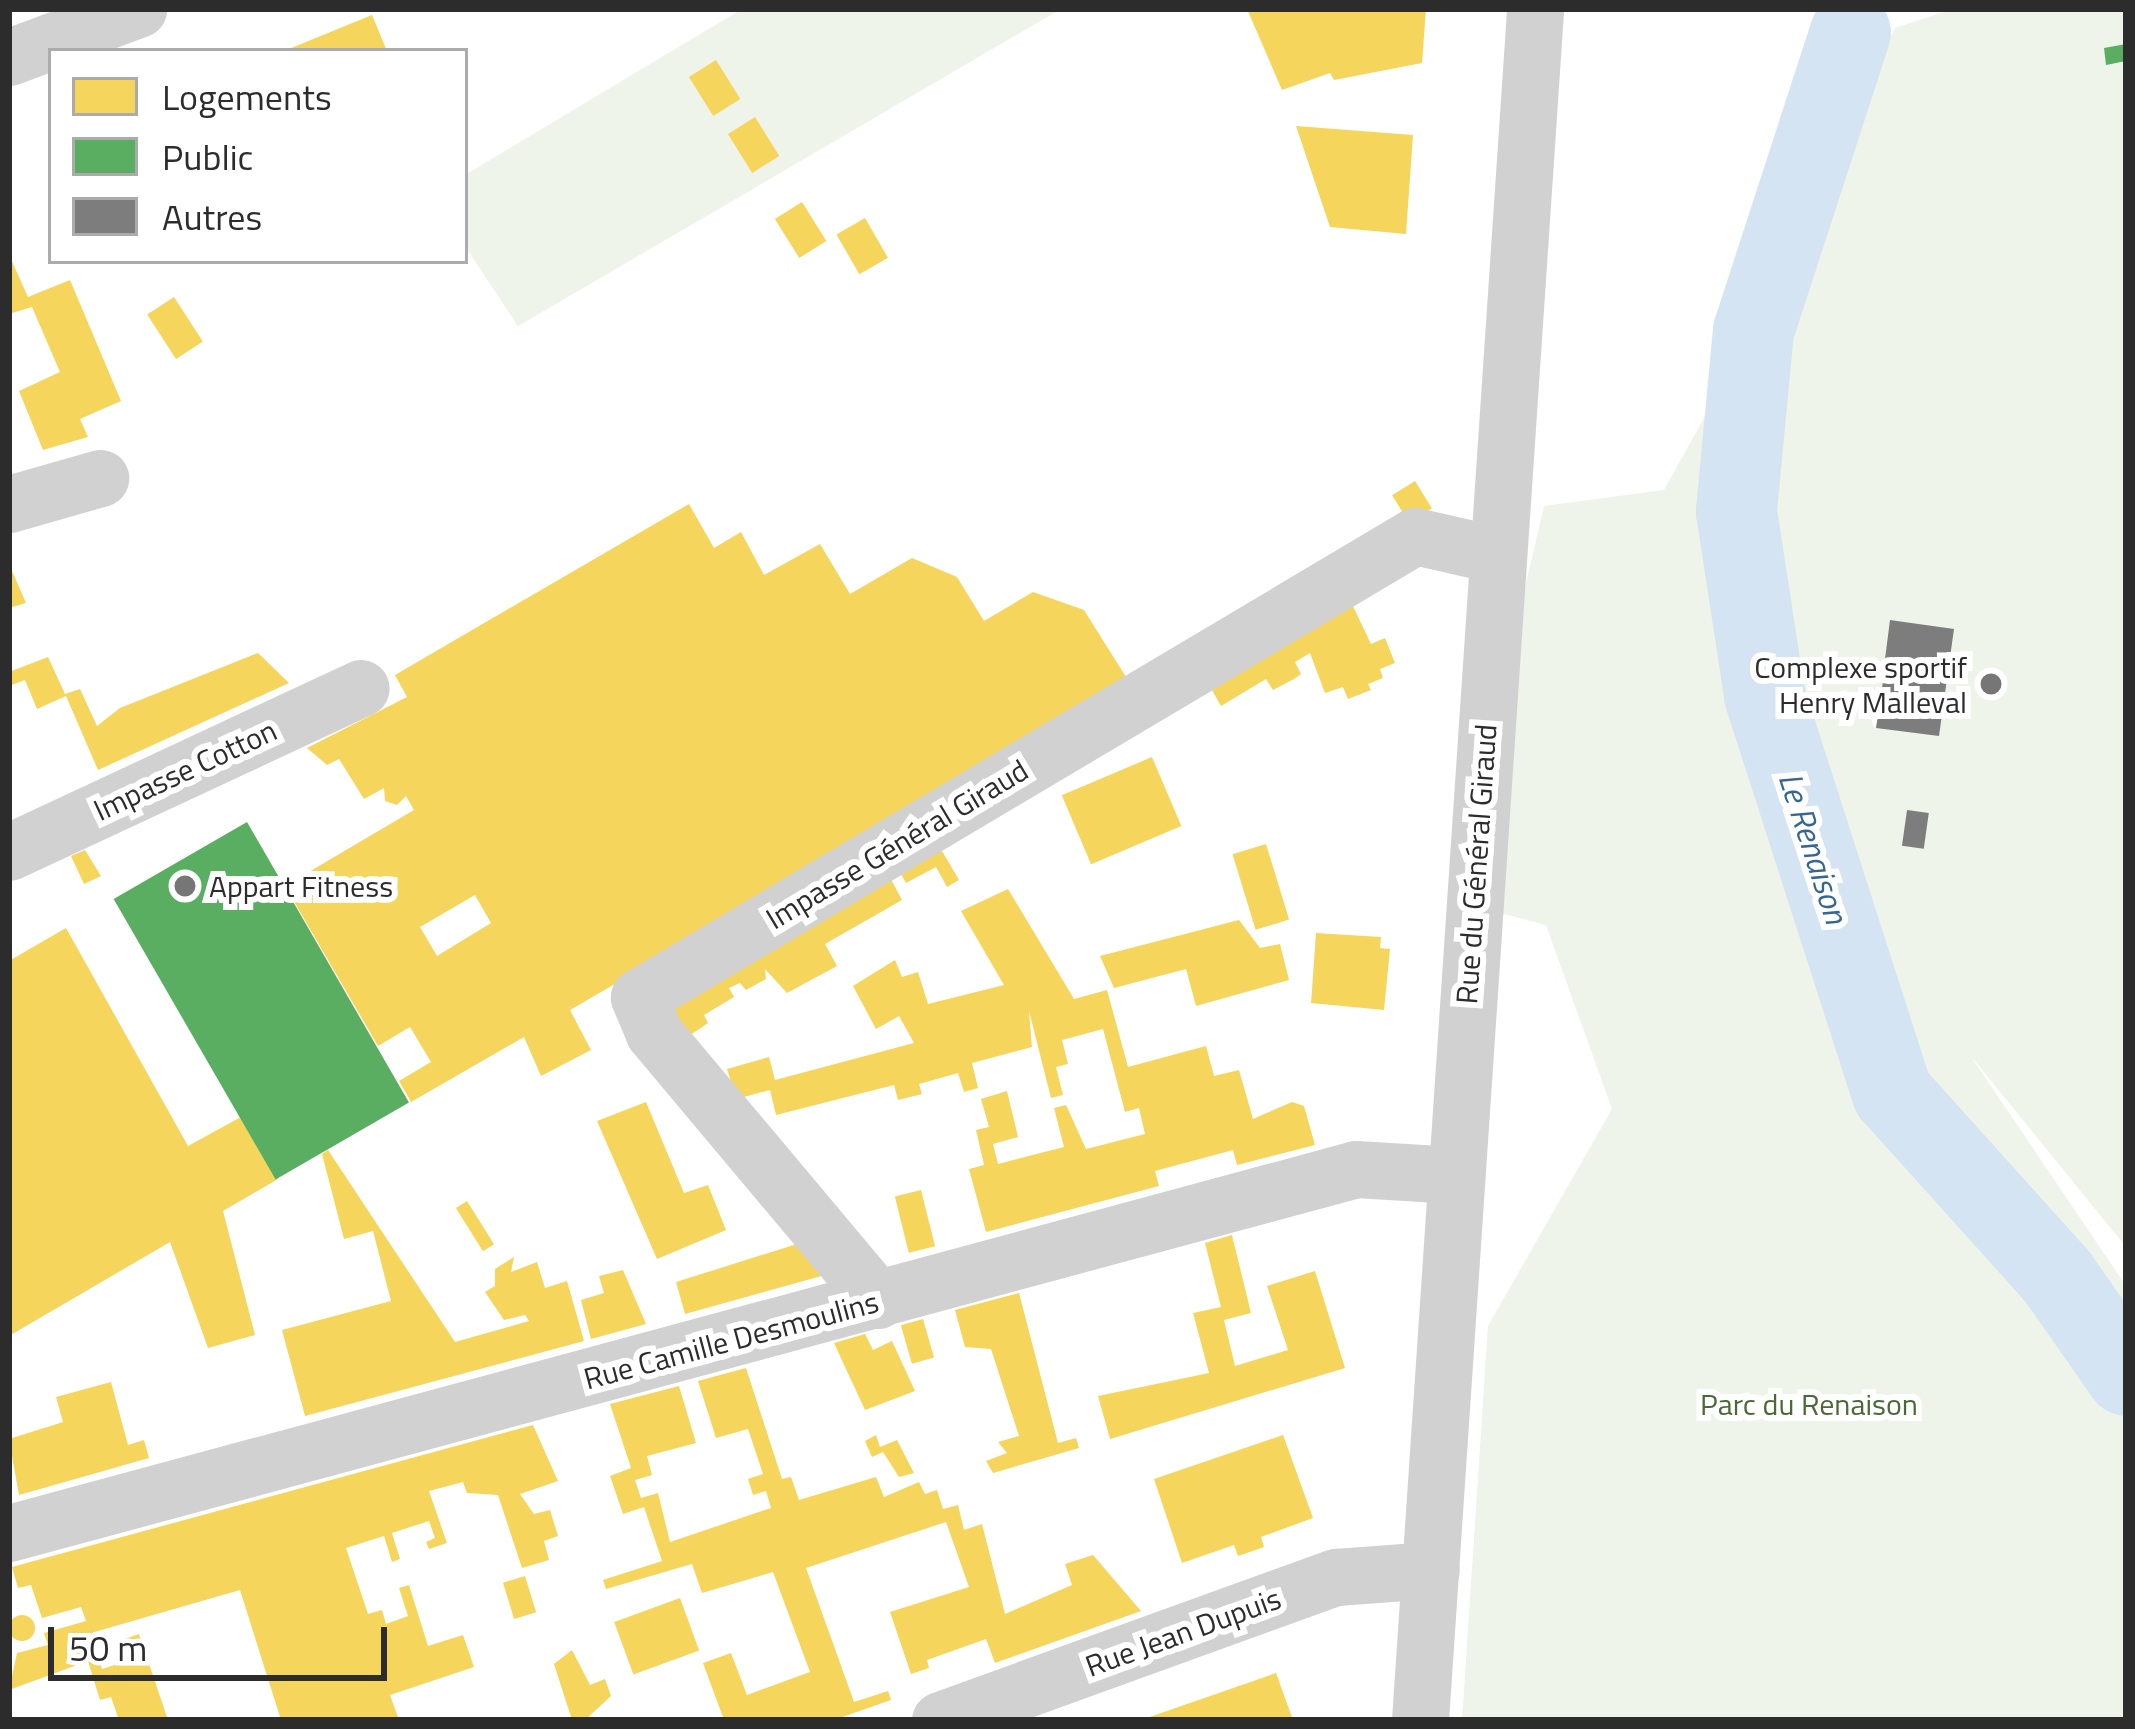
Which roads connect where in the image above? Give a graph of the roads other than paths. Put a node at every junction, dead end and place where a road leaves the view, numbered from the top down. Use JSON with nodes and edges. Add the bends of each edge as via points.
{"nodes":[{"id":1,"x":1535,"y":9,"type":"edge"},
{"id":2,"x":127,"y":11,"type":"edge"},
{"id":3,"x":9,"y":57,"type":"edge"},
{"id":4,"x":100,"y":478,"type":"dead end"},
{"id":5,"x":9,"y":504,"type":"edge"},
{"id":6,"x":1498,"y":555,"type":"junction"},
{"id":7,"x":361,"y":688,"type":"dead end"},
{"id":8,"x":9,"y":851,"type":"edge"},
{"id":9,"x":1455,"y":1175,"type":"junction"},
{"id":10,"x":878,"y":1300,"type":"junction"},
{"id":11,"x":9,"y":1533,"type":"edge"},
{"id":12,"x":1431,"y":1570,"type":"junction"},
{"id":13,"x":940,"y":1720,"type":"edge"},
{"id":14,"x":1420,"y":1720,"type":"edge"}],
"edges":[{"from":1,"to":6,"type":"street","name":"Rue du Général Giraud"},
{"from":2,"to":3,"type":"street"},
{"from":4,"to":5,"type":"street"},
{"from":6,"to":9,"type":"street","name":"Rue du Général Giraud"},
{"from":6,"to":10,"type":"street","name":"Impasse Général Giraud","via":[[1415,536],[639,997],[654,1034]]},
{"from":7,"to":8,"type":"street","name":"Impasse Cotton"},
{"from":9,"to":10,"type":"street","name":"Rue Camille Desmoulins","via":[[1356,1169]]},
{"from":9,"to":12,"type":"street","name":"Rue du Général Giraud"},
{"from":10,"to":11,"type":"street","name":"Rue Camille Desmoulins"},
{"from":12,"to":13,"type":"street","name":"Rue Jean Dupuis","via":[[1336,1577]]},
{"from":12,"to":14,"type":"street","name":"Rue du Général Giraud"}]}
